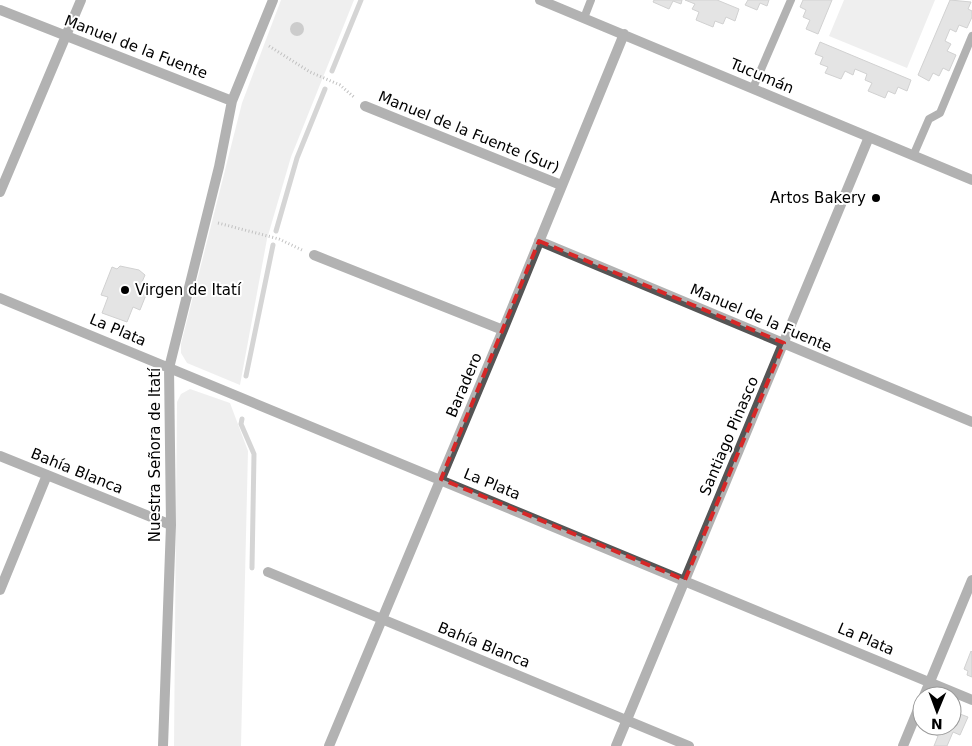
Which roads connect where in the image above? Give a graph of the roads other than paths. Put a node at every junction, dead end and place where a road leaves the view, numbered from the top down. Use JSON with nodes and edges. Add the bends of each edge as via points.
{"nodes":[{"id":1,"x":81,"y":0,"type":"edge"},
{"id":2,"x":273,"y":0,"type":"edge"},
{"id":3,"x":540,"y":0,"type":"edge"},
{"id":4,"x":591,"y":0,"type":"edge"},
{"id":5,"x":791,"y":0,"type":"edge"},
{"id":6,"x":0,"y":10,"type":"edge"},
{"id":7,"x":584,"y":18,"type":"junction"},
{"id":8,"x":624,"y":34,"type":"junction"},
{"id":9,"x":67,"y":36,"type":"junction"},
{"id":10,"x":972,"y":36,"type":"edge"},
{"id":11,"x":754,"y":88,"type":"junction"},
{"id":12,"x":232,"y":101,"type":"junction"},
{"id":13,"x":365,"y":106,"type":"road end"},
{"id":14,"x":869,"y":137,"type":"junction"},
{"id":15,"x":914,"y":156,"type":"junction"},
{"id":16,"x":972,"y":180,"type":"edge"},
{"id":17,"x":561,"y":185,"type":"junction"},
{"id":18,"x":0,"y":192,"type":"edge"},
{"id":19,"x":539,"y":241,"type":"junction"},
{"id":20,"x":314,"y":255,"type":"road end"},
{"id":21,"x":0,"y":298,"type":"edge"},
{"id":22,"x":503,"y":330,"type":"junction"},
{"id":23,"x":784,"y":343,"type":"junction"},
{"id":24,"x":169,"y":368,"type":"junction"},
{"id":25,"x":972,"y":422,"type":"edge"},
{"id":26,"x":0,"y":456,"type":"edge"},
{"id":27,"x":47,"y":475,"type":"junction"},
{"id":28,"x":441,"y":479,"type":"junction"},
{"id":29,"x":171,"y":525,"type":"junction"},
{"id":30,"x":268,"y":572,"type":"dead end"},
{"id":31,"x":685,"y":580,"type":"junction"},
{"id":32,"x":972,"y":580,"type":"edge"},
{"id":33,"x":0,"y":590,"type":"edge"},
{"id":34,"x":381,"y":619,"type":"junction"},
{"id":35,"x":930,"y":682,"type":"junction"},
{"id":36,"x":928,"y":686,"type":"edge"},
{"id":37,"x":972,"y":700,"type":"edge"},
{"id":38,"x":627,"y":720,"type":"junction"},
{"id":39,"x":912,"y":724,"type":"edge"},
{"id":40,"x":163,"y":746,"type":"edge"},
{"id":41,"x":329,"y":746,"type":"edge"},
{"id":42,"x":616,"y":746,"type":"edge"},
{"id":43,"x":690,"y":746,"type":"edge"},
{"id":44,"x":903,"y":746,"type":"edge"}],
"edges":[{"from":1,"to":9,"type":"street"},
{"from":2,"to":12,"type":"street","name":"Nuestra Señora de Itatí"},
{"from":3,"to":7,"type":"street","name":"Tucumán"},
{"from":4,"to":7,"type":"lane"},
{"from":5,"to":11,"type":"lane"},
{"from":6,"to":9,"type":"street","name":"Manuel de la Fuente"},
{"from":7,"to":8,"type":"street","name":"Tucumán"},
{"from":8,"to":11,"type":"street","name":"Tucumán"},
{"from":8,"to":17,"type":"street","name":"Baradero"},
{"from":9,"to":12,"type":"street","name":"Manuel de la Fuente"},
{"from":9,"to":18,"type":"street"},
{"from":10,"to":15,"type":"lane","via":[[940,113],[929,119]]},
{"from":11,"to":14,"type":"street","name":"Tucumán"},
{"from":12,"to":24,"type":"street","name":"Nuestra Señora de Itatí"},
{"from":13,"to":17,"type":"street","name":"Manuel de la Fuente (Sur)"},
{"from":14,"to":15,"type":"street","name":"Tucumán"},
{"from":14,"to":23,"type":"street","name":"Santiago Pinasco"},
{"from":15,"to":16,"type":"street","name":"Tucumán"},
{"from":17,"to":19,"type":"street","name":"Baradero"},
{"from":19,"to":22,"type":"street","name":"Baradero"},
{"from":19,"to":23,"type":"street","name":"Manuel de la Fuente"},
{"from":20,"to":22,"type":"street"},
{"from":21,"to":24,"type":"street","name":"La Plata"},
{"from":22,"to":28,"type":"street","name":"Baradero"},
{"from":23,"to":25,"type":"street","name":"Manuel de la Fuente"},
{"from":23,"to":31,"type":"street","name":"Santiago Pinasco"},
{"from":24,"to":28,"type":"street","name":"La Plata"},
{"from":24,"to":29,"type":"street","name":"Nuestra Señora de Itatí"},
{"from":26,"to":27,"type":"street","name":"Bahía Blanca"},
{"from":27,"to":29,"type":"street","name":"Bahía Blanca"},
{"from":27,"to":33,"type":"street"},
{"from":28,"to":31,"type":"street","name":"La Plata"},
{"from":28,"to":34,"type":"street","name":"Baradero"},
{"from":29,"to":40,"type":"street","name":"Nuestra Señora de Itatí"},
{"from":30,"to":34,"type":"street","name":"Bahía Blanca"},
{"from":31,"to":35,"type":"street","name":"La Plata"},
{"from":31,"to":38,"type":"street","name":"Santiago Pinasco"},
{"from":32,"to":35,"type":"street"},
{"from":34,"to":38,"type":"street","name":"Bahía Blanca"},
{"from":34,"to":41,"type":"street","name":"Baradero"},
{"from":35,"to":36,"type":"street"},
{"from":35,"to":37,"type":"street","name":"La Plata"},
{"from":38,"to":42,"type":"street","name":"Santiago Pinasco"},
{"from":38,"to":43,"type":"street","name":"Bahía Blanca"},
{"from":39,"to":44,"type":"street"}]}
